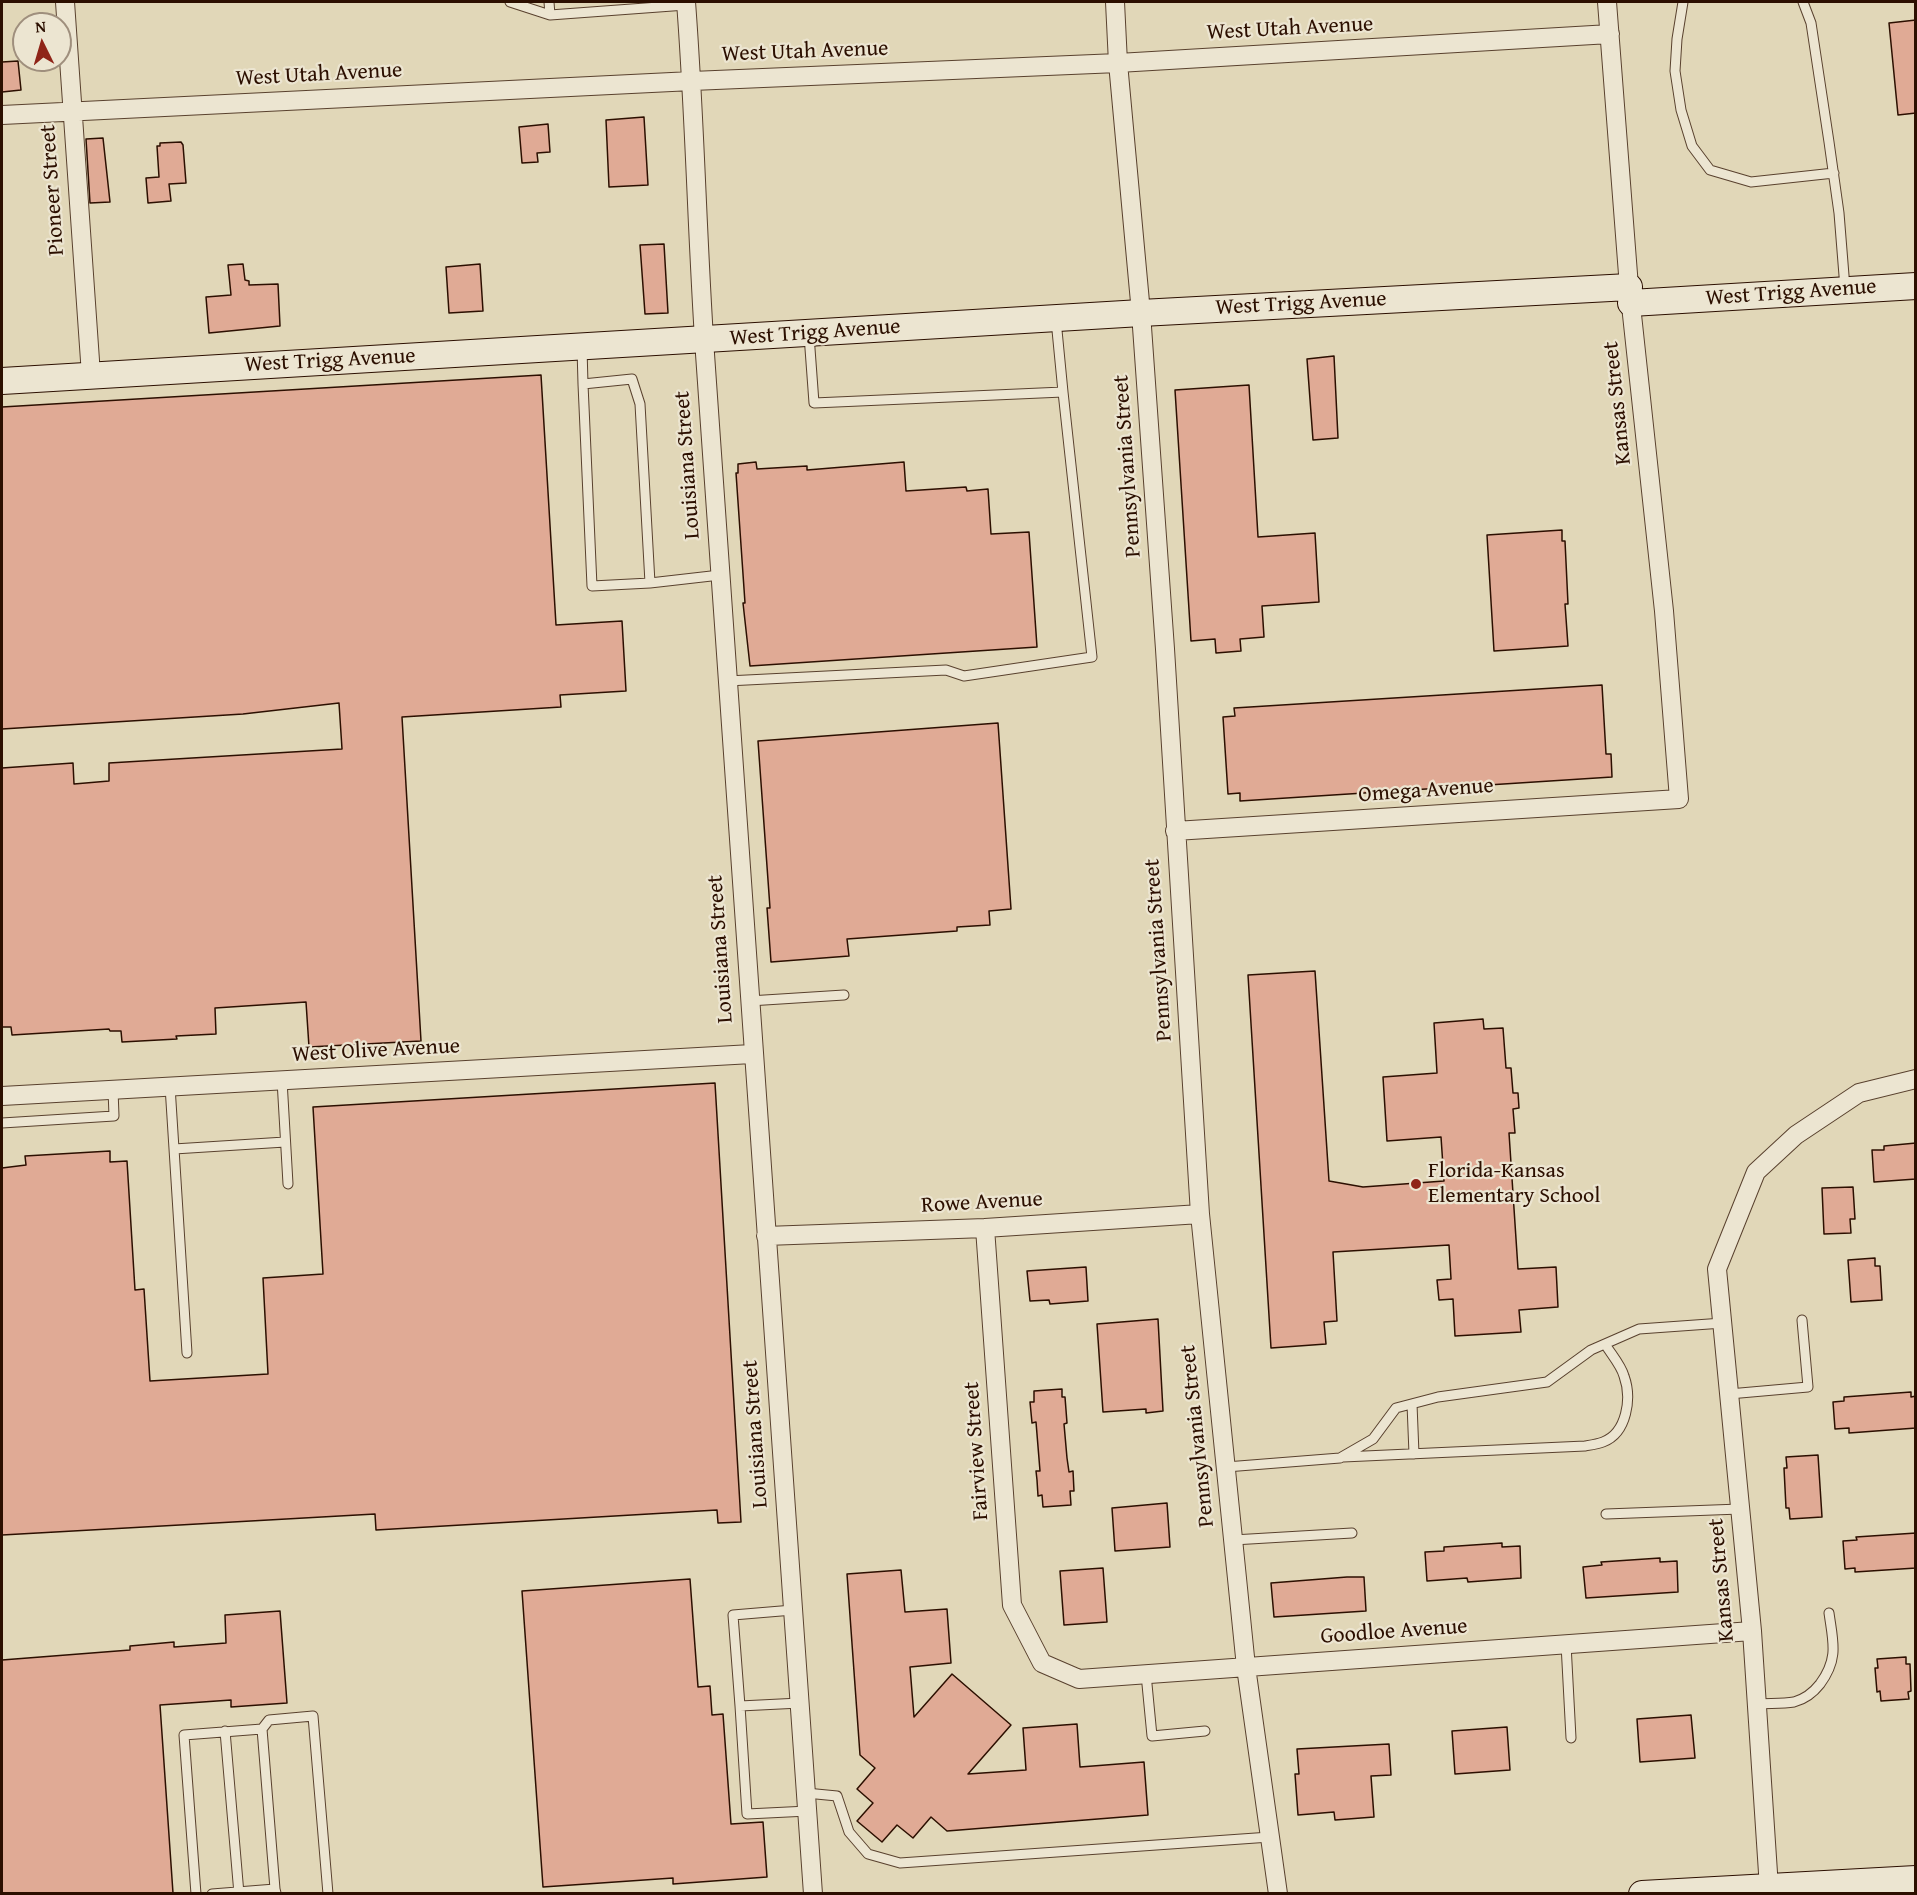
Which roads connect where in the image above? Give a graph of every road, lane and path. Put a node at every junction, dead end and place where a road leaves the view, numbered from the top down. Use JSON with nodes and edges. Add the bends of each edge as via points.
{"nodes":[{"id":1,"x":65,"y":2,"type":"edge"},
{"id":2,"x":510,"y":2,"type":"edge"},
{"id":3,"x":549,"y":2,"type":"edge"},
{"id":4,"x":1115,"y":2,"type":"edge"},
{"id":5,"x":1607,"y":2,"type":"edge"},
{"id":6,"x":1683,"y":2,"type":"edge"},
{"id":7,"x":1803,"y":2,"type":"edge"},
{"id":8,"x":686,"y":3,"type":"edge"},
{"id":9,"x":550,"y":15,"type":"junction"},
{"id":10,"x":1610,"y":34,"type":"junction"},
{"id":11,"x":1118,"y":63,"type":"junction"},
{"id":12,"x":692,"y":81,"type":"junction"},
{"id":13,"x":71,"y":111,"type":"junction"},
{"id":14,"x":2,"y":115,"type":"edge"},
{"id":15,"x":1834,"y":173,"type":"junction"},
{"id":16,"x":1916,"y":286,"type":"edge"},
{"id":17,"x":1846,"y":290,"type":"junction"},
{"id":18,"x":1630,"y":295,"type":"junction"},
{"id":19,"x":1141,"y":313,"type":"junction"},
{"id":20,"x":1056,"y":318,"type":"junction"},
{"id":21,"x":808,"y":333,"type":"junction"},
{"id":22,"x":704,"y":340,"type":"junction"},
{"id":23,"x":582,"y":347,"type":"junction"},
{"id":24,"x":91,"y":375,"type":"junction"},
{"id":25,"x":2,"y":381,"type":"edge"},
{"id":26,"x":584,"y":384,"type":"junction"},
{"id":27,"x":1062,"y":392,"type":"junction"},
{"id":28,"x":720,"y":575,"type":"junction"},
{"id":29,"x":650,"y":584,"type":"junction"},
{"id":30,"x":727,"y":681,"type":"junction"},
{"id":31,"x":1679,"y":799,"type":"joint"},
{"id":32,"x":1175,"y":831,"type":"junction"},
{"id":33,"x":843,"y":995,"type":"dead end"},
{"id":34,"x":749,"y":1001,"type":"junction"},
{"id":35,"x":752,"y":1054,"type":"junction"},
{"id":36,"x":1916,"y":1079,"type":"edge"},
{"id":37,"x":282,"y":1080,"type":"junction"},
{"id":38,"x":170,"y":1086,"type":"junction"},
{"id":39,"x":113,"y":1090,"type":"junction"},
{"id":40,"x":2,"y":1096,"type":"edge"},
{"id":41,"x":2,"y":1123,"type":"edge"},
{"id":42,"x":285,"y":1142,"type":"junction"},
{"id":43,"x":174,"y":1149,"type":"junction"},
{"id":44,"x":288,"y":1184,"type":"dead end"},
{"id":45,"x":1200,"y":1214,"type":"junction"},
{"id":46,"x":985,"y":1228,"type":"junction"},
{"id":47,"x":766,"y":1236,"type":"junction"},
{"id":48,"x":1802,"y":1320,"type":"dead end"},
{"id":49,"x":1723,"y":1323,"type":"junction"},
{"id":50,"x":1605,"y":1344,"type":"junction"},
{"id":51,"x":187,"y":1353,"type":"dead end"},
{"id":52,"x":1729,"y":1394,"type":"junction"},
{"id":53,"x":1412,"y":1404,"type":"junction"},
{"id":54,"x":1414,"y":1454,"type":"junction"},
{"id":55,"x":1340,"y":1458,"type":"junction"},
{"id":56,"x":1226,"y":1467,"type":"junction"},
{"id":57,"x":1740,"y":1509,"type":"junction"},
{"id":58,"x":1606,"y":1514,"type":"dead end"},
{"id":59,"x":1352,"y":1533,"type":"dead end"},
{"id":60,"x":1233,"y":1540,"type":"junction"},
{"id":61,"x":793,"y":1610,"type":"junction"},
{"id":62,"x":1828,"y":1613,"type":"dead end"},
{"id":63,"x":1752,"y":1631,"type":"junction"},
{"id":64,"x":1566,"y":1644,"type":"junction"},
{"id":65,"x":1042,"y":1663,"type":"joint"},
{"id":66,"x":1245,"y":1667,"type":"junction"},
{"id":67,"x":1146,"y":1674,"type":"junction"},
{"id":68,"x":800,"y":1703,"type":"junction"},
{"id":69,"x":1756,"y":1704,"type":"junction"},
{"id":70,"x":740,"y":1706,"type":"junction"},
{"id":71,"x":262,"y":1729,"type":"junction"},
{"id":72,"x":225,"y":1731,"type":"junction"},
{"id":73,"x":1205,"y":1731,"type":"dead end"},
{"id":74,"x":1571,"y":1738,"type":"dead end"},
{"id":75,"x":807,"y":1802,"type":"junction"},
{"id":76,"x":1270,"y":1837,"type":"junction"},
{"id":77,"x":1916,"y":1879,"type":"edge"},
{"id":78,"x":1769,"y":1888,"type":"junction"},
{"id":79,"x":276,"y":1891,"type":"edge"},
{"id":80,"x":196,"y":1893,"type":"edge"},
{"id":81,"x":212,"y":1893,"type":"edge"},
{"id":82,"x":239,"y":1893,"type":"edge"},
{"id":83,"x":328,"y":1893,"type":"edge"},
{"id":84,"x":813,"y":1893,"type":"edge"},
{"id":85,"x":1278,"y":1893,"type":"edge"},
{"id":86,"x":1642,"y":1893,"type":"edge"},
{"id":87,"x":1647,"y":1893,"type":"edge"}],
"edges":[{"from":1,"to":13,"type":"street","name":"Pioneer Street"},
{"from":2,"to":9,"type":"lane"},
{"from":3,"to":9,"type":"lane"},
{"from":4,"to":11,"type":"street","name":"Pennsylvania Street"},
{"from":5,"to":10,"type":"street","name":"Kansas Street"},
{"from":6,"to":15,"type":"lane","via":[[1675,71],[1681,110],[1692,146],[1710,170],[1751,182]]},
{"from":7,"to":15,"type":"lane","via":[[1811,23]]},
{"from":8,"to":9,"type":"lane"},
{"from":8,"to":12,"type":"street","name":"Louisiana Street"},
{"from":10,"to":11,"type":"street","name":"West Utah Avenue"},
{"from":10,"to":18,"type":"street","name":"Kansas Street"},
{"from":11,"to":12,"type":"street","name":"West Utah Avenue"},
{"from":11,"to":19,"type":"street","name":"Pennsylvania Street"},
{"from":12,"to":13,"type":"street","name":"West Utah Avenue"},
{"from":12,"to":22,"type":"street","name":"Louisiana Street"},
{"from":13,"to":14,"type":"street","name":"West Utah Avenue"},
{"from":13,"to":24,"type":"street","name":"Pioneer Street"},
{"from":15,"to":17,"type":"lane"},
{"from":16,"to":17,"type":"street","name":"West Trigg Avenue"},
{"from":17,"to":18,"type":"street","name":"West Trigg Avenue"},
{"from":18,"to":19,"type":"street","name":"West Trigg Avenue"},
{"from":18,"to":31,"type":"street","name":"Kansas Street","via":[[1664,611]]},
{"from":19,"to":20,"type":"street","name":"West Trigg Avenue"},
{"from":19,"to":32,"type":"street","name":"Pennsylvania Street"},
{"from":20,"to":21,"type":"street","name":"West Trigg Avenue"},
{"from":20,"to":27,"type":"lane"},
{"from":21,"to":22,"type":"street","name":"West Trigg Avenue"},
{"from":21,"to":27,"type":"lane","via":[[814,404]]},
{"from":22,"to":23,"type":"street","name":"West Trigg Avenue"},
{"from":22,"to":28,"type":"street","name":"Louisiana Street"},
{"from":23,"to":24,"type":"street","name":"West Trigg Avenue"},
{"from":23,"to":26,"type":"lane"},
{"from":24,"to":25,"type":"street","name":"West Trigg Avenue"},
{"from":26,"to":29,"type":"lane","via":[[632,380],[640,404]]},
{"from":26,"to":29,"type":"lane","via":[[592,586]]},
{"from":27,"to":30,"type":"lane","via":[[1092,657],[964,676],[946,670]]},
{"from":28,"to":29,"type":"lane"},
{"from":28,"to":30,"type":"street","name":"Louisiana Street"},
{"from":30,"to":34,"type":"street","name":"Louisiana Street"},
{"from":31,"to":32,"type":"street","name":"Omega Avenue"},
{"from":32,"to":45,"type":"street","name":"Pennsylvania Street"},
{"from":33,"to":34,"type":"lane"},
{"from":34,"to":35,"type":"street","name":"Louisiana Street"},
{"from":35,"to":37,"type":"street","name":"West Olive Avenue"},
{"from":35,"to":47,"type":"street","name":"Louisiana Street"},
{"from":36,"to":49,"type":"street","name":"Kansas Street","via":[[1859,1093],[1796,1135],[1756,1173],[1717,1269]]},
{"from":37,"to":38,"type":"street","name":"West Olive Avenue"},
{"from":37,"to":42,"type":"lane"},
{"from":38,"to":39,"type":"street","name":"West Olive Avenue"},
{"from":38,"to":43,"type":"lane"},
{"from":39,"to":40,"type":"street","name":"West Olive Avenue"},
{"from":39,"to":41,"type":"lane","via":[[114,1116]]},
{"from":42,"to":43,"type":"lane"},
{"from":42,"to":44,"type":"lane"},
{"from":43,"to":51,"type":"lane"},
{"from":45,"to":46,"type":"street","name":"Rowe Avenue"},
{"from":45,"to":56,"type":"street","name":"Pennsylvania Street"},
{"from":46,"to":47,"type":"street","name":"Rowe Avenue"},
{"from":46,"to":65,"type":"street","name":"Fairview Street","via":[[1012,1605]]},
{"from":47,"to":61,"type":"street","name":"Louisiana Street"},
{"from":48,"to":52,"type":"lane","via":[[1808,1387]]},
{"from":49,"to":50,"type":"lane","via":[[1640,1329]]},
{"from":49,"to":52,"type":"street","name":"Kansas Street"},
{"from":50,"to":53,"type":"lane","via":[[1547,1382]]},
{"from":50,"to":54,"type":"lane","via":[[1624,1376],[1627,1397],[1618,1432],[1605,1442]]},
{"from":52,"to":57,"type":"street","name":"Kansas Street"},
{"from":53,"to":54,"type":"lane"},
{"from":53,"to":55,"type":"lane","via":[[1396,1408],[1373,1439]]},
{"from":54,"to":55,"type":"lane"},
{"from":55,"to":56,"type":"lane"},
{"from":56,"to":60,"type":"street","name":"Pennsylvania Street"},
{"from":57,"to":58,"type":"lane"},
{"from":57,"to":63,"type":"street","name":"Kansas Street"},
{"from":59,"to":60,"type":"lane"},
{"from":60,"to":66,"type":"street","name":"Pennsylvania Street"},
{"from":61,"to":68,"type":"street","name":"Louisiana Street"},
{"from":61,"to":70,"type":"lane","via":[[733,1615]]},
{"from":62,"to":69,"type":"lane","via":[[1833,1661],[1815,1692],[1793,1702]]},
{"from":63,"to":64,"type":"street","name":"Goodloe Avenue"},
{"from":63,"to":69,"type":"street","name":"Kansas Street"},
{"from":64,"to":66,"type":"street","name":"Goodloe Avenue"},
{"from":64,"to":74,"type":"lane"},
{"from":65,"to":67,"type":"street","name":"Goodloe Avenue","via":[[1079,1679]]},
{"from":66,"to":67,"type":"street","name":"Goodloe Avenue"},
{"from":66,"to":76,"type":"street","name":"Pennsylvania Street"},
{"from":67,"to":73,"type":"lane","via":[[1152,1736]]},
{"from":68,"to":70,"type":"lane"},
{"from":68,"to":75,"type":"street","name":"Louisiana Street"},
{"from":69,"to":78,"type":"street","name":"Kansas Street"},
{"from":70,"to":75,"type":"lane","via":[[747,1814]]},
{"from":71,"to":72,"type":"lane"},
{"from":71,"to":79,"type":"lane"},
{"from":71,"to":83,"type":"lane","via":[[269,1720],[313,1716]]},
{"from":72,"to":80,"type":"lane","via":[[184,1735]]},
{"from":72,"to":82,"type":"lane"},
{"from":75,"to":76,"type":"lane","via":[[837,1796],[849,1832],[868,1854],[900,1863]]},
{"from":75,"to":84,"type":"street","name":"Louisiana Street"},
{"from":76,"to":85,"type":"street","name":"Pennsylvania Street"},
{"from":77,"to":78,"type":"street"},
{"from":78,"to":87,"type":"street"},
{"from":79,"to":82,"type":"lane"},
{"from":81,"to":82,"type":"lane"},
{"from":86,"to":87,"type":"street"}]}
